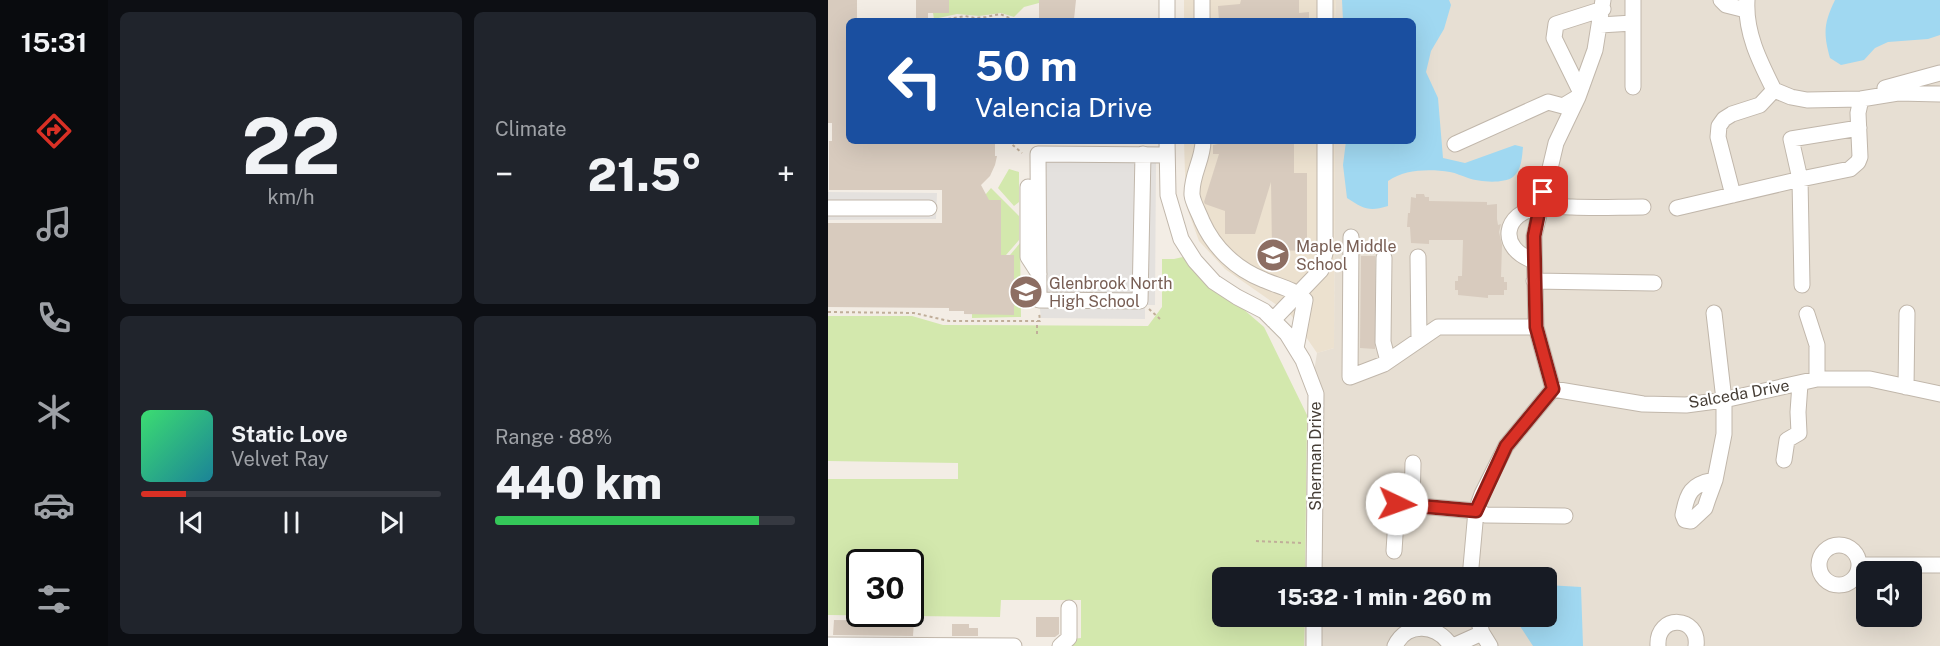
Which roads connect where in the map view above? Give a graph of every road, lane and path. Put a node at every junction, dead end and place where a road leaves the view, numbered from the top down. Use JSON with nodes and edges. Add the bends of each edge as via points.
{"nodes":[{"id":1,"x":1167,"y":0,"type":"edge"},
{"id":2,"x":1202,"y":0,"type":"edge"},
{"id":3,"x":1325,"y":0,"type":"edge"},
{"id":4,"x":1634,"y":0,"type":"edge"},
{"id":5,"x":1721,"y":0,"type":"edge"},
{"id":6,"x":1603,"y":5,"type":"edge"},
{"id":7,"x":1746,"y":5,"type":"edge"},
{"id":8,"x":953,"y":18,"type":"edge"},
{"id":9,"x":975,"y":18,"type":"edge"},
{"id":10,"x":975,"y":18,"type":"edge"},
{"id":11,"x":1010,"y":18,"type":"edge"},
{"id":12,"x":1167,"y":18,"type":"edge"},
{"id":13,"x":1202,"y":18,"type":"edge"},
{"id":14,"x":1325,"y":18,"type":"edge"},
{"id":15,"x":1634,"y":23,"type":"junction"},
{"id":16,"x":1600,"y":25,"type":"junction"},
{"id":17,"x":1933,"y":75,"type":"edge"},
{"id":18,"x":1633,"y":87,"type":"dead end"},
{"id":19,"x":1774,"y":90,"type":"junction"},
{"id":20,"x":1579,"y":94,"type":"junction"},
{"id":21,"x":1933,"y":94,"type":"edge"},
{"id":22,"x":1868,"y":98,"type":"junction"},
{"id":23,"x":1859,"y":128,"type":"junction"},
{"id":24,"x":1012,"y":144,"type":"edge"},
{"id":25,"x":1203,"y":144,"type":"edge"},
{"id":26,"x":1325,"y":144,"type":"edge"},
{"id":27,"x":1455,"y":144,"type":"dead end"},
{"id":28,"x":1167,"y":148,"type":"edge"},
{"id":29,"x":1022,"y":153,"type":"dead end"},
{"id":30,"x":1143,"y":154,"type":"junction"},
{"id":31,"x":1800,"y":179,"type":"junction"},
{"id":32,"x":1733,"y":195,"type":"junction"},
{"id":33,"x":1540,"y":207,"type":"junction"},
{"id":34,"x":1642,"y":207,"type":"dead end"},
{"id":35,"x":828,"y":208,"type":"edge"},
{"id":36,"x":929,"y":208,"type":"dead end"},
{"id":37,"x":1677,"y":208,"type":"dead end"},
{"id":38,"x":1351,"y":237,"type":"dead end"},
{"id":39,"x":1418,"y":257,"type":"dead end"},
{"id":40,"x":1384,"y":258,"type":"dead end"},
{"id":41,"x":1534,"y":261,"type":"junction"},
{"id":42,"x":1534,"y":281,"type":"junction"},
{"id":43,"x":1654,"y":283,"type":"dead end"},
{"id":44,"x":1802,"y":285,"type":"dead end"},
{"id":45,"x":1298,"y":294,"type":"junction"},
{"id":46,"x":1039,"y":300,"type":"junction"},
{"id":47,"x":828,"y":312,"type":"edge"},
{"id":48,"x":1714,"y":313,"type":"dead end"},
{"id":49,"x":1907,"y":313,"type":"dead end"},
{"id":50,"x":1807,"y":314,"type":"dead end"},
{"id":51,"x":1273,"y":320,"type":"junction"},
{"id":52,"x":1037,"y":321,"type":"junction"},
{"id":53,"x":1536,"y":327,"type":"junction"},
{"id":54,"x":1037,"y":334,"type":"dead end"},
{"id":55,"x":1419,"y":339,"type":"junction"},
{"id":56,"x":1296,"y":348,"type":"junction"},
{"id":57,"x":1388,"y":361,"type":"junction"},
{"id":58,"x":1817,"y":378,"type":"junction"},
{"id":59,"x":1800,"y":384,"type":"junction"},
{"id":60,"x":1906,"y":387,"type":"junction"},
{"id":61,"x":1553,"y":389,"type":"junction"},
{"id":62,"x":1940,"y":394,"type":"edge"},
{"id":63,"x":1724,"y":400,"type":"junction"},
{"id":64,"x":1784,"y":460,"type":"dead end"},
{"id":65,"x":1413,"y":463,"type":"dead end"},
{"id":66,"x":1715,"y":480,"type":"dead end"},
{"id":67,"x":1412,"y":505,"type":"junction"},
{"id":68,"x":1476,"y":511,"type":"junction"},
{"id":69,"x":1565,"y":516,"type":"dead end"},
{"id":70,"x":1256,"y":541,"type":"dead end"},
{"id":71,"x":1315,"y":543,"type":"junction"},
{"id":72,"x":1394,"y":551,"type":"dead end"},
{"id":73,"x":1922,"y":565,"type":"edge"},
{"id":74,"x":1940,"y":565,"type":"edge"},
{"id":75,"x":1314,"y":567,"type":"edge"},
{"id":76,"x":1471,"y":567,"type":"edge"},
{"id":77,"x":1069,"y":608,"type":"dead end"},
{"id":78,"x":1314,"y":627,"type":"edge"},
{"id":79,"x":1486,"y":639,"type":"edge"},
{"id":80,"x":828,"y":645,"type":"edge"},
{"id":81,"x":1014,"y":646,"type":"edge"},
{"id":82,"x":1060,"y":646,"type":"edge"},
{"id":83,"x":1314,"y":646,"type":"edge"},
{"id":84,"x":1395,"y":646,"type":"edge"},
{"id":85,"x":1452,"y":646,"type":"edge"},
{"id":86,"x":1658,"y":646,"type":"edge"},
{"id":87,"x":1696,"y":646,"type":"edge"}],
"edges":[{"from":1,"to":12,"type":"street"},
{"from":2,"to":13,"type":"street"},
{"from":3,"to":14,"type":"street"},
{"from":4,"to":15,"type":"street"},
{"from":5,"to":7,"type":"street","via":[[1726,5]]},
{"from":6,"to":16,"type":"street"},
{"from":6,"to":20,"type":"street","via":[[1556,24],[1554,38]]},
{"from":7,"to":19,"type":"street","via":[[1757,57]]},
{"from":8,"to":9,"type":"path"},
{"from":10,"to":11,"type":"path","via":[[1000,14]]},
{"from":15,"to":16,"type":"street"},
{"from":15,"to":18,"type":"street"},
{"from":16,"to":20,"type":"street"},
{"from":17,"to":21,"type":"street"},
{"from":17,"to":22,"type":"street","via":[[1885,88]]},
{"from":19,"to":22,"type":"street","via":[[1807,100]]},
{"from":19,"to":32,"type":"street","via":[[1760,105],[1732,114],[1719,126],[1718,137]]},
{"from":20,"to":27,"type":"street","via":[[1563,106],[1548,102]]},
{"from":20,"to":33,"type":"street","via":[[1556,144]]},
{"from":21,"to":22,"type":"street","via":[[1899,93]]},
{"from":22,"to":23,"type":"street","via":[[1858,113]]},
{"from":23,"to":31,"type":"street","via":[[1860,157],[1855,166]]},
{"from":23,"to":31,"type":"street","via":[[1791,139]]},
{"from":24,"to":29,"type":"path"},
{"from":25,"to":45,"type":"street","via":[[1192,197],[1209,237],[1236,265]]},
{"from":26,"to":45,"type":"street","via":[[1321,270]]},
{"from":28,"to":30,"type":"street"},
{"from":28,"to":51,"type":"street","name":"Sherman Drive","via":[[1168,195],[1181,239],[1214,282]]},
{"from":30,"to":46,"type":"street","via":[[1140,301]]},
{"from":30,"to":46,"type":"street","via":[[1038,154]]},
{"from":31,"to":32,"type":"street"},
{"from":31,"to":44,"type":"street"},
{"from":32,"to":37,"type":"street"},
{"from":33,"to":34,"type":"street"},
{"from":33,"to":41,"type":"street"},
{"from":33,"to":41,"type":"street","via":[[1512,222],[1508,234],[1517,253]]},
{"from":35,"to":36,"type":"street"},
{"from":38,"to":57,"type":"street","via":[[1350,377]]},
{"from":39,"to":55,"type":"street"},
{"from":40,"to":57,"type":"street","via":[[1383,342]]},
{"from":41,"to":42,"type":"street"},
{"from":42,"to":43,"type":"street"},
{"from":42,"to":53,"type":"street"},
{"from":45,"to":51,"type":"street"},
{"from":45,"to":56,"type":"street","via":[[1305,300]]},
{"from":46,"to":52,"type":"path"},
{"from":47,"to":52,"type":"path","via":[[914,313],[949,321]]},
{"from":48,"to":63,"type":"street"},
{"from":49,"to":60,"type":"street"},
{"from":50,"to":58,"type":"street","via":[[1817,345]]},
{"from":51,"to":56,"type":"street","name":"Sherman Drive"},
{"from":52,"to":54,"type":"path"},
{"from":53,"to":55,"type":"street","via":[[1438,327]]},
{"from":53,"to":61,"type":"street"},
{"from":55,"to":57,"type":"street"},
{"from":56,"to":71,"type":"street","name":"Sherman Drive","via":[[1316,394]]},
{"from":58,"to":59,"type":"street","name":"Salceda Drive"},
{"from":58,"to":60,"type":"street","name":"Salceda Drive","via":[[1870,379]]},
{"from":59,"to":63,"type":"street","name":"Salceda Drive"},
{"from":59,"to":64,"type":"street","via":[[1799,433],[1787,440]]},
{"from":60,"to":62,"type":"street","name":"Salceda Drive"},
{"from":61,"to":63,"type":"street","name":"Salceda Drive","via":[[1643,404],[1686,405]]},
{"from":61,"to":68,"type":"street","via":[[1506,446]]},
{"from":63,"to":66,"type":"street","via":[[1724,434]]},
{"from":65,"to":67,"type":"street"},
{"from":67,"to":68,"type":"street"},
{"from":67,"to":72,"type":"street","via":[[1397,504]]},
{"from":68,"to":69,"type":"street","via":[[1486,515]]},
{"from":68,"to":76,"type":"street"},
{"from":70,"to":71,"type":"path"},
{"from":71,"to":75,"type":"street","name":"Sherman Drive"},
{"from":73,"to":74,"type":"street"},
{"from":77,"to":82,"type":"street","via":[[1069,638]]},
{"from":78,"to":83,"type":"street"},
{"from":79,"to":85,"type":"street"},
{"from":80,"to":81,"type":"street"},
{"from":84,"to":85,"type":"street","via":[[1402,635],[1420,627],[1439,632]]},
{"from":86,"to":87,"type":"street","via":[[1662,628],[1680,622],[1692,628]]}]}
